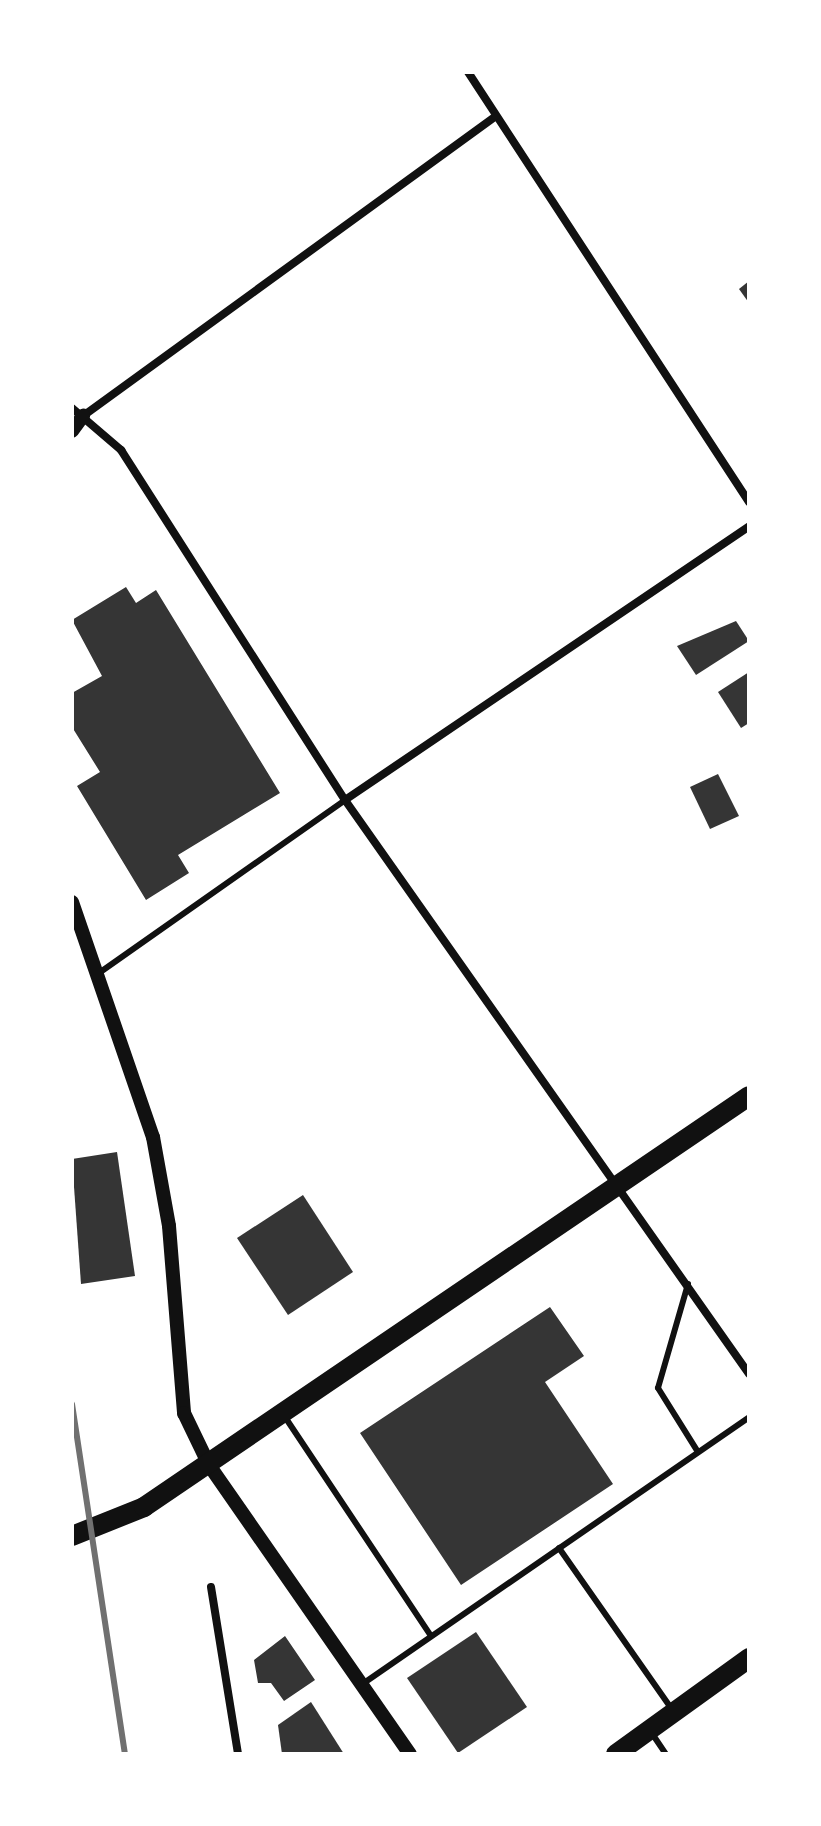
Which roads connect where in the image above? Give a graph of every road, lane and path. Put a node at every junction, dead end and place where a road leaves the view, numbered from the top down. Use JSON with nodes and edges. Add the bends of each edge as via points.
{"nodes":[{"id":1,"x":468,"y":72,"type":"edge"},
{"id":2,"x":496,"y":116,"type":"junction"},
{"id":3,"x":78,"y":412,"type":"edge"},
{"id":4,"x":72,"y":431,"type":"edge"},
{"id":5,"x":749,"y":502,"type":"edge"},
{"id":6,"x":749,"y":526,"type":"edge"},
{"id":7,"x":345,"y":800,"type":"junction"},
{"id":8,"x":72,"y":902,"type":"edge"},
{"id":9,"x":99,"y":973,"type":"junction"},
{"id":10,"x":749,"y":1096,"type":"edge"},
{"id":11,"x":618,"y":1184,"type":"junction"},
{"id":12,"x":688,"y":1284,"type":"junction"},
{"id":13,"x":748,"y":1372,"type":"edge"},
{"id":14,"x":283,"y":1414,"type":"junction"},
{"id":15,"x":749,"y":1417,"type":"edge"},
{"id":16,"x":698,"y":1452,"type":"junction"},
{"id":17,"x":209,"y":1465,"type":"junction"},
{"id":18,"x":82,"y":1535,"type":"edge"},
{"id":19,"x":559,"y":1548,"type":"junction"},
{"id":20,"x":211,"y":1587,"type":"dead end"},
{"id":21,"x":431,"y":1636,"type":"junction"},
{"id":22,"x":749,"y":1658,"type":"edge"},
{"id":23,"x":361,"y":1685,"type":"junction"},
{"id":24,"x":673,"y":1711,"type":"junction"},
{"id":25,"x":649,"y":1729,"type":"junction"},
{"id":26,"x":238,"y":1754,"type":"edge"},
{"id":27,"x":410,"y":1754,"type":"edge"},
{"id":28,"x":616,"y":1754,"type":"edge"},
{"id":29,"x":666,"y":1754,"type":"edge"}],
"edges":[{"from":1,"to":2,"type":"street"},
{"from":2,"to":3,"type":"street"},
{"from":2,"to":5,"type":"street"},
{"from":3,"to":4,"type":"street"},
{"from":3,"to":7,"type":"street","via":[[121,450]]},
{"from":6,"to":7,"type":"street"},
{"from":7,"to":9,"type":"lane"},
{"from":7,"to":11,"type":"street"},
{"from":8,"to":9,"type":"street"},
{"from":9,"to":17,"type":"street","via":[[153,1137],[169,1226],[178,1382]]},
{"from":10,"to":11,"type":"main road"},
{"from":11,"to":12,"type":"street"},
{"from":11,"to":14,"type":"main road"},
{"from":12,"to":13,"type":"street"},
{"from":12,"to":16,"type":"lane","via":[[658,1388]]},
{"from":14,"to":17,"type":"main road"},
{"from":14,"to":21,"type":"lane"},
{"from":15,"to":16,"type":"lane"},
{"from":16,"to":19,"type":"lane"},
{"from":17,"to":18,"type":"main road"},
{"from":17,"to":23,"type":"street"},
{"from":19,"to":21,"type":"lane"},
{"from":19,"to":24,"type":"lane"},
{"from":20,"to":26,"type":"street"},
{"from":21,"to":23,"type":"lane"},
{"from":22,"to":24,"type":"main road"},
{"from":23,"to":27,"type":"street"},
{"from":24,"to":25,"type":"main road"},
{"from":25,"to":28,"type":"main road"},
{"from":25,"to":29,"type":"lane"}]}
